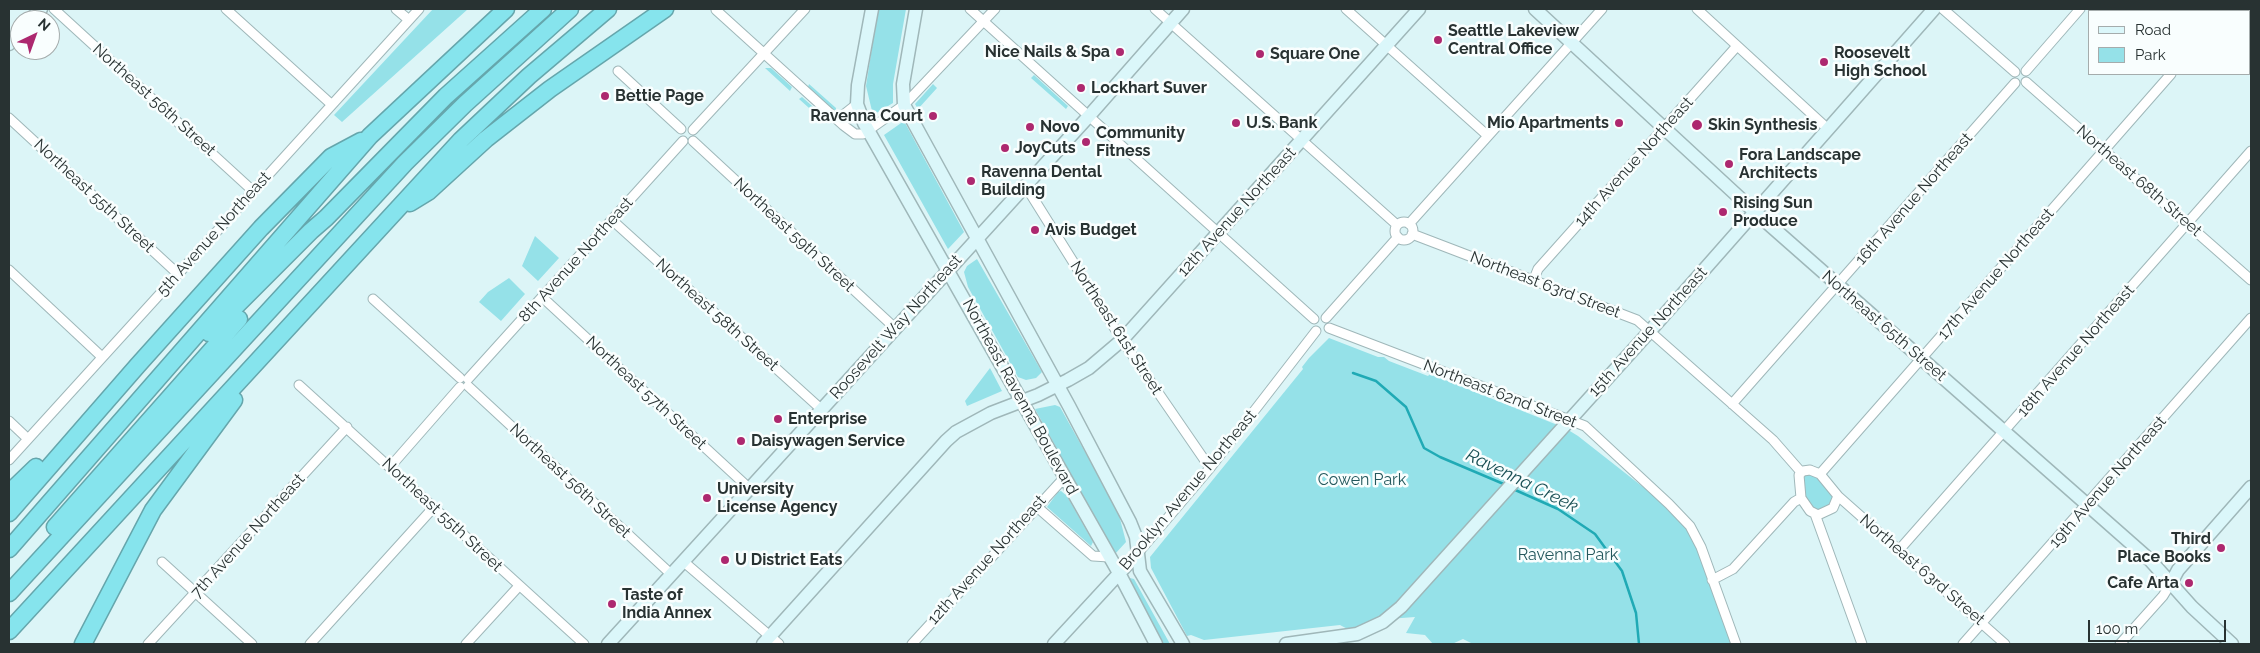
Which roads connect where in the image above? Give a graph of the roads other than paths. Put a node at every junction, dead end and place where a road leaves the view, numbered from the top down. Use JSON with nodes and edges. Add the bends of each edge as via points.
{"nodes":[{"id":1,"x":54,"y":9,"type":"edge"},
{"id":2,"x":226,"y":9,"type":"edge"},
{"id":3,"x":396,"y":9,"type":"edge"},
{"id":4,"x":419,"y":9,"type":"edge"},
{"id":5,"x":506,"y":9,"type":"edge"},
{"id":6,"x":543,"y":9,"type":"edge"},
{"id":7,"x":570,"y":9,"type":"edge"},
{"id":8,"x":608,"y":9,"type":"edge"},
{"id":9,"x":665,"y":9,"type":"edge"},
{"id":10,"x":805,"y":9,"type":"edge"},
{"id":11,"x":872,"y":9,"type":"edge"},
{"id":12,"x":916,"y":9,"type":"edge"},
{"id":13,"x":970,"y":9,"type":"edge"},
{"id":14,"x":995,"y":9,"type":"edge"},
{"id":15,"x":1155,"y":9,"type":"edge"},
{"id":16,"x":1183,"y":9,"type":"edge"},
{"id":17,"x":1346,"y":9,"type":"edge"},
{"id":18,"x":1419,"y":9,"type":"edge"},
{"id":19,"x":1535,"y":9,"type":"edge"},
{"id":20,"x":1602,"y":9,"type":"edge"},
{"id":21,"x":1697,"y":9,"type":"edge"},
{"id":22,"x":1934,"y":9,"type":"edge"},
{"id":23,"x":1943,"y":9,"type":"edge"},
{"id":24,"x":2080,"y":9,"type":"edge"},
{"id":25,"x":716,"y":10,"type":"edge"},
{"id":26,"x":409,"y":20,"type":"junction"},
{"id":27,"x":984,"y":21,"type":"junction"},
{"id":28,"x":1171,"y":23,"type":"junction"},
{"id":29,"x":1572,"y":43,"type":"junction"},
{"id":30,"x":1387,"y":46,"type":"junction"},
{"id":31,"x":1737,"y":46,"type":"junction"},
{"id":32,"x":764,"y":53,"type":"junction"},
{"id":33,"x":618,"y":71,"type":"dead end"},
{"id":34,"x":2026,"y":71,"type":"junction"},
{"id":35,"x":2015,"y":72,"type":"junction"},
{"id":36,"x":2170,"y":75,"type":"edge"},
{"id":37,"x":2015,"y":82,"type":"junction"},
{"id":38,"x":2026,"y":82,"type":"junction"},
{"id":39,"x":332,"y":104,"type":"junction"},
{"id":40,"x":857,"y":104,"type":"junction"},
{"id":41,"x":904,"y":105,"type":"junction"},
{"id":42,"x":1089,"y":116,"type":"junction"},
{"id":43,"x":9,"y":118,"type":"edge"},
{"id":44,"x":838,"y":119,"type":"junction"},
{"id":45,"x":1664,"y":128,"type":"junction"},
{"id":46,"x":681,"y":129,"type":"junction"},
{"id":47,"x":1828,"y":129,"type":"junction"},
{"id":48,"x":693,"y":130,"type":"junction"},
{"id":49,"x":869,"y":130,"type":"junction"},
{"id":50,"x":370,"y":136,"type":"junction"},
{"id":51,"x":1488,"y":136,"type":"junction"},
{"id":52,"x":1302,"y":140,"type":"junction"},
{"id":53,"x":683,"y":141,"type":"junction"},
{"id":54,"x":693,"y":141,"type":"junction"},
{"id":55,"x":2104,"y":150,"type":"junction"},
{"id":56,"x":2251,"y":151,"type":"edge"},
{"id":57,"x":1026,"y":185,"type":"junction"},
{"id":58,"x":253,"y":190,"type":"junction"},
{"id":59,"x":1755,"y":212,"type":"junction"},
{"id":60,"x":391,"y":214,"type":"junction"},
{"id":61,"x":326,"y":218,"type":"junction"},
{"id":62,"x":612,"y":220,"type":"junction"},
{"id":63,"x":1410,"y":224,"type":"junction"},
{"id":64,"x":2187,"y":224,"type":"junction"},
{"id":65,"x":1397,"y":225,"type":"junction"},
{"id":66,"x":1218,"y":233,"type":"junction"},
{"id":67,"x":1412,"y":234,"type":"junction"},
{"id":68,"x":1398,"y":237,"type":"junction"},
{"id":69,"x":977,"y":238,"type":"junction"},
{"id":70,"x":9,"y":270,"type":"edge"},
{"id":71,"x":948,"y":270,"type":"junction"},
{"id":72,"x":178,"y":274,"type":"junction"},
{"id":73,"x":1534,"y":279,"type":"junction"},
{"id":74,"x":2251,"y":280,"type":"edge"},
{"id":75,"x":1838,"y":286,"type":"junction"},
{"id":76,"x":542,"y":297,"type":"junction"},
{"id":77,"x":373,"y":300,"type":"dead end"},
{"id":78,"x":1326,"y":318,"type":"junction"},
{"id":79,"x":2251,"y":318,"type":"edge"},
{"id":80,"x":1314,"y":320,"type":"junction"},
{"id":81,"x":895,"y":328,"type":"junction"},
{"id":82,"x":1329,"y":328,"type":"junction"},
{"id":83,"x":1650,"y":331,"type":"junction"},
{"id":84,"x":284,"y":332,"type":"junction"},
{"id":85,"x":1316,"y":332,"type":"junction"},
{"id":86,"x":1122,"y":340,"type":"junction"},
{"id":87,"x":102,"y":357,"type":"junction"},
{"id":88,"x":172,"y":359,"type":"junction"},
{"id":89,"x":1921,"y":359,"type":"junction"},
{"id":90,"x":138,"y":365,"type":"junction"},
{"id":91,"x":464,"y":383,"type":"junction"},
{"id":92,"x":300,"y":385,"type":"dead end"},
{"id":93,"x":1058,"y":385,"type":"junction"},
{"id":94,"x":1022,"y":401,"type":"junction"},
{"id":95,"x":1732,"y":404,"type":"junction"},
{"id":96,"x":821,"y":409,"type":"junction"},
{"id":97,"x":1570,"y":419,"type":"junction"},
{"id":98,"x":9,"y":421,"type":"edge"},
{"id":99,"x":347,"y":427,"type":"junction"},
{"id":100,"x":2005,"y":432,"type":"junction"},
{"id":101,"x":28,"y":439,"type":"junction"},
{"id":102,"x":9,"y":460,"type":"edge"},
{"id":103,"x":390,"y":467,"type":"junction"},
{"id":104,"x":1210,"y":468,"type":"junction"},
{"id":105,"x":1801,"y":472,"type":"junction"},
{"id":106,"x":1820,"y":474,"type":"junction"},
{"id":107,"x":1064,"y":478,"type":"junction"},
{"id":108,"x":2251,"y":487,"type":"edge"},
{"id":109,"x":750,"y":489,"type":"junction"},
{"id":110,"x":9,"y":493,"type":"edge"},
{"id":111,"x":1838,"y":496,"type":"junction"},
{"id":112,"x":1801,"y":498,"type":"junction"},
{"id":113,"x":2088,"y":505,"type":"junction"},
{"id":114,"x":1036,"y":506,"type":"junction"},
{"id":115,"x":434,"y":507,"type":"junction"},
{"id":116,"x":9,"y":513,"type":"edge"},
{"id":117,"x":1815,"y":514,"type":"junction"},
{"id":118,"x":9,"y":549,"type":"edge"},
{"id":119,"x":1900,"y":550,"type":"junction"},
{"id":120,"x":1138,"y":553,"type":"junction"},
{"id":121,"x":1109,"y":557,"type":"junction"},
{"id":122,"x":162,"y":562,"type":"dead end"},
{"id":123,"x":684,"y":562,"type":"junction"},
{"id":124,"x":1119,"y":573,"type":"junction"},
{"id":125,"x":672,"y":575,"type":"junction"},
{"id":126,"x":1712,"y":580,"type":"junction"},
{"id":127,"x":2170,"y":583,"type":"junction"},
{"id":128,"x":519,"y":586,"type":"junction"},
{"id":129,"x":12,"y":590,"type":"edge"},
{"id":130,"x":195,"y":593,"type":"junction"},
{"id":131,"x":1982,"y":623,"type":"junction"},
{"id":132,"x":9,"y":631,"type":"edge"},
{"id":133,"x":1357,"y":639,"type":"edge"},
{"id":134,"x":771,"y":641,"type":"edge"},
{"id":135,"x":1325,"y":642,"type":"edge"},
{"id":136,"x":83,"y":644,"type":"edge"},
{"id":137,"x":148,"y":644,"type":"edge"},
{"id":138,"x":252,"y":644,"type":"edge"},
{"id":139,"x":310,"y":644,"type":"edge"},
{"id":140,"x":466,"y":644,"type":"edge"},
{"id":141,"x":584,"y":644,"type":"edge"},
{"id":142,"x":608,"y":644,"type":"edge"},
{"id":143,"x":912,"y":644,"type":"edge"},
{"id":144,"x":1054,"y":644,"type":"edge"},
{"id":145,"x":1156,"y":644,"type":"edge"},
{"id":146,"x":1183,"y":644,"type":"edge"},
{"id":147,"x":1286,"y":644,"type":"edge"},
{"id":148,"x":1736,"y":644,"type":"edge"},
{"id":149,"x":1862,"y":644,"type":"edge"},
{"id":150,"x":1963,"y":644,"type":"edge"},
{"id":151,"x":2006,"y":644,"type":"edge"},
{"id":152,"x":2120,"y":644,"type":"edge"},
{"id":153,"x":2232,"y":644,"type":"edge"}],
"edges":[{"from":1,"to":58,"type":"street","name":"Northeast 56th Street"},
{"from":2,"to":39,"type":"street"},
{"from":3,"to":26,"type":"street"},
{"from":4,"to":26,"type":"street","name":"5th Avenue Northeast"},
{"from":5,"to":50,"type":"highway"},
{"from":6,"to":61,"type":"highway","via":[[446,96]]},
{"from":7,"to":129,"type":"highway","via":[[465,104],[391,177]]},
{"from":8,"to":60,"type":"highway","via":[[494,108]]},
{"from":9,"to":60,"type":"highway","via":[[550,89],[486,139],[428,192]]},
{"from":10,"to":32,"type":"street"},
{"from":11,"to":40,"type":"main road","name":"Northeast Ravenna Boulevard"},
{"from":12,"to":41,"type":"main road","via":[[903,84]]},
{"from":13,"to":27,"type":"street"},
{"from":14,"to":27,"type":"street"},
{"from":15,"to":28,"type":"street"},
{"from":16,"to":28,"type":"main road","name":"Roosevelt Way Northeast"},
{"from":17,"to":30,"type":"street"},
{"from":18,"to":30,"type":"main road","name":"12th Avenue Northeast"},
{"from":19,"to":29,"type":"main road","name":"Northeast 65th Street"},
{"from":20,"to":29,"type":"street"},
{"from":21,"to":31,"type":"street"},
{"from":22,"to":47,"type":"main road","name":"15th Avenue Northeast"},
{"from":23,"to":35,"type":"street"},
{"from":24,"to":34,"type":"street"},
{"from":25,"to":32,"type":"street"},
{"from":26,"to":39,"type":"street","name":"5th Avenue Northeast"},
{"from":27,"to":41,"type":"street"},
{"from":27,"to":42,"type":"street"},
{"from":28,"to":42,"type":"main road","name":"Roosevelt Way Northeast"},
{"from":28,"to":52,"type":"street"},
{"from":29,"to":45,"type":"main road","name":"Northeast 65th Street"},
{"from":29,"to":51,"type":"street"},
{"from":30,"to":51,"type":"street"},
{"from":30,"to":52,"type":"main road","name":"12th Avenue Northeast"},
{"from":31,"to":45,"type":"street","name":"14th Avenue Northeast"},
{"from":31,"to":47,"type":"street"},
{"from":32,"to":44,"type":"street"},
{"from":32,"to":48,"type":"street"},
{"from":33,"to":46,"type":"street"},
{"from":34,"to":35,"type":"street"},
{"from":34,"to":38,"type":"street"},
{"from":35,"to":37,"type":"street"},
{"from":36,"to":55,"type":"street","name":"17th Avenue Northeast"},
{"from":37,"to":38,"type":"street"},
{"from":37,"to":75,"type":"street","name":"16th Avenue Northeast"},
{"from":38,"to":55,"type":"street","name":"Northeast 68th Street"},
{"from":39,"to":58,"type":"street","name":"5th Avenue Northeast"},
{"from":40,"to":44,"type":"street"},
{"from":40,"to":49,"type":"main road","name":"Northeast Ravenna Boulevard"},
{"from":41,"to":49,"type":"street"},
{"from":41,"to":69,"type":"main road"},
{"from":42,"to":57,"type":"main road","name":"Roosevelt Way Northeast"},
{"from":42,"to":66,"type":"street"},
{"from":43,"to":72,"type":"street","name":"Northeast 55th Street"},
{"from":44,"to":49,"type":"street","via":[[856,134]]},
{"from":45,"to":59,"type":"main road","name":"Northeast 65th Street"},
{"from":45,"to":73,"type":"street","name":"14th Avenue Northeast","via":[[1538,269]]},
{"from":46,"to":48,"type":"street","via":[[688,127]]},
{"from":46,"to":53,"type":"street"},
{"from":47,"to":59,"type":"main road","name":"15th Avenue Northeast"},
{"from":48,"to":54,"type":"street","via":[[696,136]]},
{"from":49,"to":71,"type":"main road","name":"Northeast Ravenna Boulevard"},
{"from":50,"to":88,"type":"highway"},
{"from":50,"to":90,"type":"highway","via":[[331,157],[261,228]]},
{"from":51,"to":63,"type":"street"},
{"from":52,"to":65,"type":"street"},
{"from":52,"to":66,"type":"main road","name":"12th Avenue Northeast"},
{"from":53,"to":54,"type":"street"},
{"from":53,"to":62,"type":"street","name":"8th Avenue Northeast"},
{"from":54,"to":81,"type":"street","name":"Northeast 59th Street"},
{"from":55,"to":64,"type":"street","name":"Northeast 68th Street"},
{"from":55,"to":89,"type":"street","name":"17th Avenue Northeast"},
{"from":56,"to":64,"type":"street","name":"18th Avenue Northeast"},
{"from":57,"to":69,"type":"main road","name":"Roosevelt Way Northeast"},
{"from":57,"to":86,"type":"street","name":"Northeast 61st Street"},
{"from":58,"to":72,"type":"street","name":"5th Avenue Northeast"},
{"from":59,"to":75,"type":"main road","name":"Northeast 65th Street"},
{"from":59,"to":83,"type":"main road","name":"15th Avenue Northeast"},
{"from":60,"to":84,"type":"highway"},
{"from":61,"to":88,"type":"highway","via":[[198,345]]},
{"from":61,"to":129,"type":"highway","via":[[314,236],[52,530]]},
{"from":62,"to":76,"type":"street","name":"8th Avenue Northeast"},
{"from":62,"to":96,"type":"street","name":"Northeast 58th Street"},
{"from":63,"to":65,"type":"street","via":[[1403,222]]},
{"from":63,"to":67,"type":"street"},
{"from":64,"to":74,"type":"street","name":"Northeast 68th Street"},
{"from":64,"to":100,"type":"street","name":"18th Avenue Northeast"},
{"from":65,"to":68,"type":"street","via":[[1395,232]]},
{"from":66,"to":80,"type":"street"},
{"from":66,"to":86,"type":"main road","name":"12th Avenue Northeast"},
{"from":67,"to":68,"type":"street","via":[[1406,239]]},
{"from":67,"to":73,"type":"street","name":"Northeast 63rd Street"},
{"from":68,"to":78,"type":"street"},
{"from":69,"to":71,"type":"main road","name":"Roosevelt Way Northeast"},
{"from":69,"to":93,"type":"main road"},
{"from":70,"to":87,"type":"street"},
{"from":71,"to":81,"type":"main road","name":"Roosevelt Way Northeast"},
{"from":71,"to":94,"type":"main road","name":"Northeast Ravenna Boulevard"},
{"from":72,"to":87,"type":"street","name":"5th Avenue Northeast"},
{"from":73,"to":83,"type":"street","name":"Northeast 63rd Street","via":[[1637,320]]},
{"from":75,"to":89,"type":"main road","name":"Northeast 65th Street"},
{"from":75,"to":95,"type":"street","name":"16th Avenue Northeast"},
{"from":76,"to":91,"type":"street","name":"8th Avenue Northeast"},
{"from":76,"to":109,"type":"street","name":"Northeast 57th Street"},
{"from":77,"to":91,"type":"street","name":"Northeast 56th Street"},
{"from":78,"to":80,"type":"street","via":[[1320,316]]},
{"from":78,"to":82,"type":"street"},
{"from":79,"to":113,"type":"street","name":"19th Avenue Northeast"},
{"from":80,"to":85,"type":"street"},
{"from":81,"to":96,"type":"main road","name":"Roosevelt Way Northeast"},
{"from":82,"to":85,"type":"street","via":[[1322,333]]},
{"from":82,"to":97,"type":"street","name":"Northeast 62nd Street"},
{"from":83,"to":95,"type":"street","name":"Northeast 63rd Street"},
{"from":83,"to":97,"type":"main road","name":"15th Avenue Northeast"},
{"from":84,"to":132,"type":"highway"},
{"from":84,"to":136,"type":"highway","via":[[159,500]]},
{"from":85,"to":104,"type":"street","name":"Brooklyn Avenue Northeast"},
{"from":86,"to":93,"type":"main road","name":"12th Avenue Northeast","via":[[1089,368]]},
{"from":86,"to":104,"type":"street","name":"Northeast 61st Street"},
{"from":87,"to":101,"type":"street","name":"5th Avenue Northeast"},
{"from":88,"to":118,"type":"highway"},
{"from":89,"to":100,"type":"main road","name":"Northeast 65th Street"},
{"from":89,"to":106,"type":"street","name":"17th Avenue Northeast"},
{"from":90,"to":110,"type":"highway"},
{"from":90,"to":116,"type":"highway"},
{"from":91,"to":103,"type":"street","name":"8th Avenue Northeast"},
{"from":91,"to":125,"type":"street","name":"Northeast 56th Street"},
{"from":92,"to":99,"type":"street","name":"Northeast 55th Street"},
{"from":93,"to":94,"type":"main road","name":"12th Avenue Northeast"},
{"from":93,"to":120,"type":"main road","via":[[1130,522]]},
{"from":94,"to":107,"type":"main road","name":"Northeast Ravenna Boulevard"},
{"from":94,"to":134,"type":"main road","name":"12th Avenue Northeast","via":[[991,413],[946,440]]},
{"from":95,"to":105,"type":"street","name":"Northeast 63rd Street","via":[[1773,440]]},
{"from":96,"to":109,"type":"main road","name":"Roosevelt Way Northeast"},
{"from":97,"to":126,"type":"street","name":"Northeast 62nd Street","via":[[1585,426],[1683,518],[1696,536]]},
{"from":97,"to":133,"type":"main road","name":"15th Avenue Northeast","via":[[1413,595],[1388,619]]},
{"from":98,"to":101,"type":"street"},
{"from":99,"to":103,"type":"street","name":"Northeast 55th Street"},
{"from":99,"to":130,"type":"street","name":"7th Avenue Northeast"},
{"from":100,"to":113,"type":"main road","name":"Northeast 65th Street"},
{"from":100,"to":119,"type":"street","name":"18th Avenue Northeast"},
{"from":101,"to":102,"type":"street","name":"5th Avenue Northeast"},
{"from":103,"to":115,"type":"street","name":"Northeast 55th Street"},
{"from":104,"to":120,"type":"street","name":"Brooklyn Avenue Northeast"},
{"from":105,"to":106,"type":"street","via":[[1810,470]]},
{"from":105,"to":112,"type":"street"},
{"from":106,"to":111,"type":"street"},
{"from":107,"to":114,"type":"street","name":"12th Avenue Northeast"},
{"from":107,"to":121,"type":"main road","name":"Northeast Ravenna Boulevard"},
{"from":108,"to":127,"type":"main road"},
{"from":109,"to":123,"type":"main road","name":"Roosevelt Way Northeast"},
{"from":111,"to":117,"type":"street","via":[[1833,508]]},
{"from":111,"to":119,"type":"street","name":"Northeast 63rd Street"},
{"from":112,"to":117,"type":"street"},
{"from":112,"to":126,"type":"street","via":[[1733,569]]},
{"from":113,"to":127,"type":"main road","name":"Northeast 65th Street","via":[[2150,560]]},
{"from":113,"to":131,"type":"street","name":"19th Avenue Northeast"},
{"from":114,"to":121,"type":"street","via":[[1093,556]]},
{"from":114,"to":143,"type":"street","name":"12th Avenue Northeast"},
{"from":115,"to":128,"type":"street","name":"Northeast 55th Street"},
{"from":115,"to":139,"type":"street"},
{"from":117,"to":149,"type":"street"},
{"from":119,"to":131,"type":"street","name":"Northeast 63rd Street"},
{"from":120,"to":124,"type":"main road","name":"Brooklyn Avenue Northeast"},
{"from":120,"to":146,"type":"main road","via":[[1140,571]]},
{"from":121,"to":124,"type":"main road","name":"Northeast Ravenna Boulevard"},
{"from":122,"to":130,"type":"street"},
{"from":123,"to":125,"type":"main road","name":"Roosevelt Way Northeast"},
{"from":123,"to":134,"type":"street"},
{"from":124,"to":144,"type":"main road","name":"Brooklyn Avenue Northeast"},
{"from":124,"to":145,"type":"main road","name":"Northeast Ravenna Boulevard"},
{"from":125,"to":142,"type":"main road","name":"Roosevelt Way Northeast"},
{"from":126,"to":148,"type":"street","name":"Northeast 62nd Street"},
{"from":127,"to":152,"type":"street","via":[[2163,596]]},
{"from":127,"to":153,"type":"main road","name":"Northeast 65th Street"},
{"from":128,"to":140,"type":"street"},
{"from":128,"to":141,"type":"street","name":"Northeast 55th Street"},
{"from":130,"to":137,"type":"street","name":"7th Avenue Northeast"},
{"from":130,"to":138,"type":"street"},
{"from":131,"to":150,"type":"street","name":"19th Avenue Northeast"},
{"from":131,"to":151,"type":"street","name":"Northeast 63rd Street"},
{"from":133,"to":135,"type":"main road","name":"15th Avenue Northeast"},
{"from":135,"to":147,"type":"main road","name":"15th Avenue Northeast"}]}
